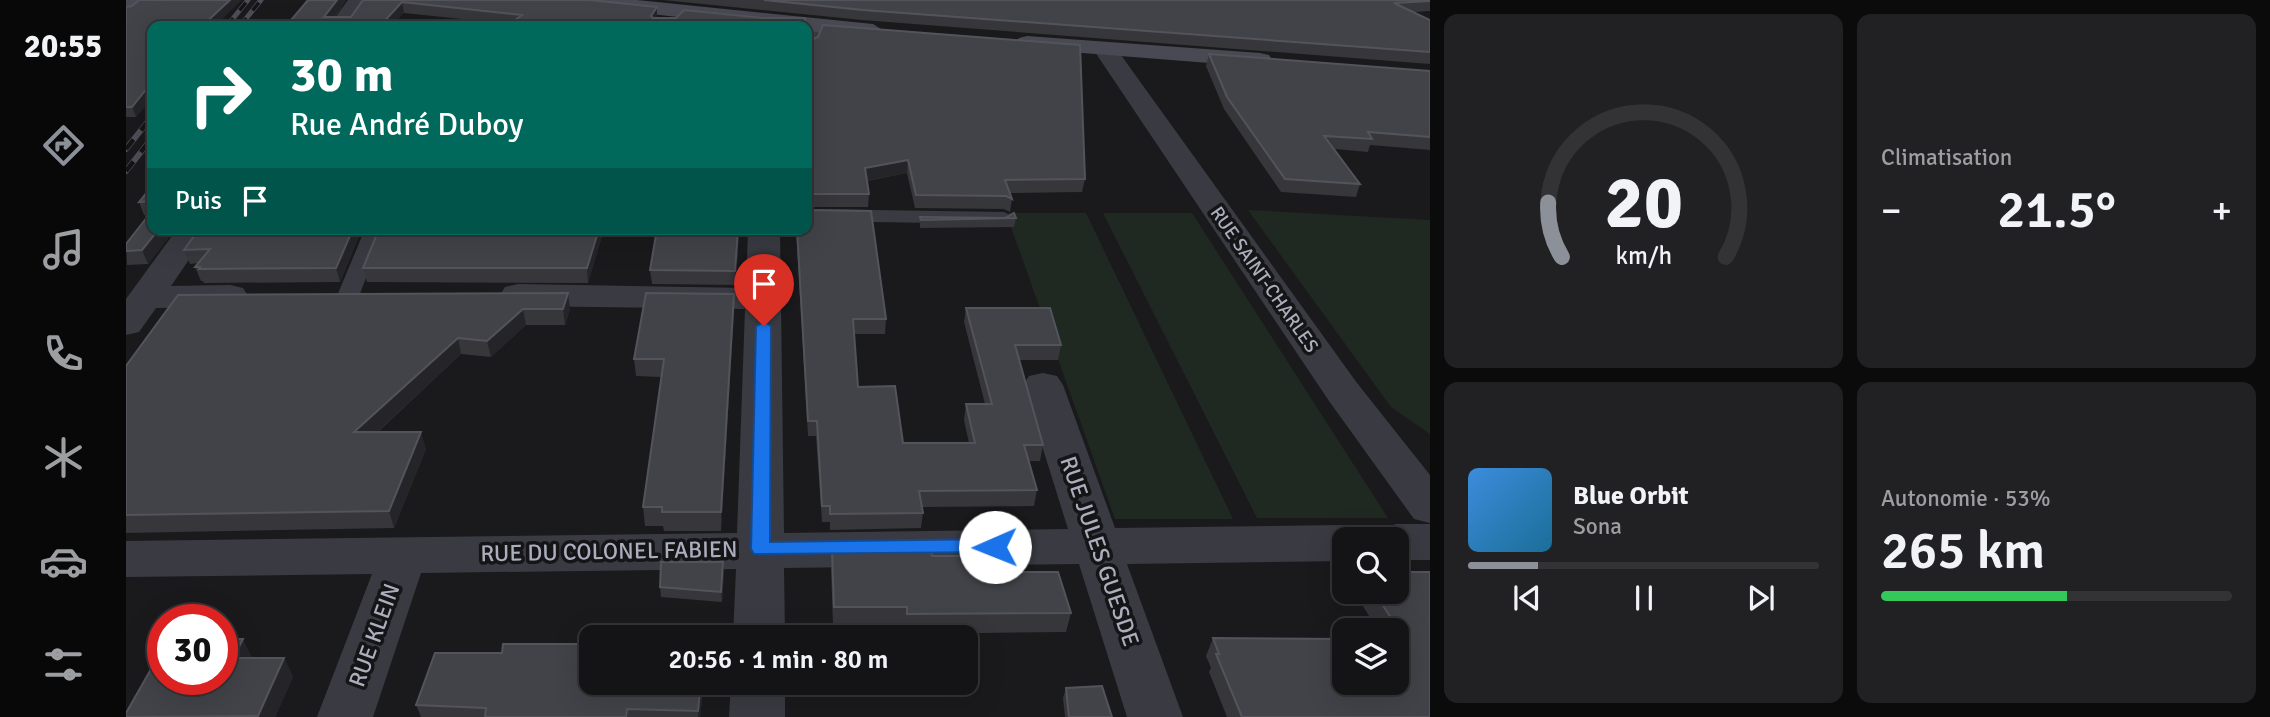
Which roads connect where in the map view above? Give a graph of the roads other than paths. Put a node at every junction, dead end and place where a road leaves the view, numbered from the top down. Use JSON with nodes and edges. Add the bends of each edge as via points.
{"nodes":[{"id":1,"x":138,"y":0,"type":"edge"},
{"id":2,"x":359,"y":0,"type":"edge"},
{"id":3,"x":575,"y":0,"type":"edge"},
{"id":4,"x":126,"y":8,"type":"edge"},
{"id":5,"x":671,"y":19,"type":"edge"},
{"id":6,"x":344,"y":21,"type":"edge"},
{"id":7,"x":690,"y":21,"type":"edge"},
{"id":8,"x":899,"y":33,"type":"edge"},
{"id":9,"x":812,"y":34,"type":"edge"},
{"id":10,"x":1004,"y":41,"type":"edge"},
{"id":11,"x":1105,"y":48,"type":"junction"},
{"id":12,"x":1286,"y":62,"type":"edge"},
{"id":13,"x":812,"y":215,"type":"edge"},
{"id":14,"x":1004,"y":218,"type":"edge"},
{"id":15,"x":190,"y":235,"type":"edge"},
{"id":16,"x":371,"y":235,"type":"edge"},
{"id":17,"x":764,"y":235,"type":"edge"},
{"id":18,"x":389,"y":295,"type":"edge"},
{"id":19,"x":484,"y":295,"type":"edge"},
{"id":20,"x":267,"y":296,"type":"edge"},
{"id":21,"x":335,"y":296,"type":"joint"},
{"id":22,"x":764,"y":299,"type":"junction"},
{"id":23,"x":136,"y":311,"type":"edge"},
{"id":24,"x":1043,"y":385,"type":"dead end"},
{"id":25,"x":1430,"y":507,"type":"edge"},
{"id":26,"x":1409,"y":542,"type":"edge"},
{"id":27,"x":1430,"y":542,"type":"edge"},
{"id":28,"x":1332,"y":543,"type":"edge"},
{"id":29,"x":1099,"y":545,"type":"junction"},
{"id":30,"x":761,"y":549,"type":"junction"},
{"id":31,"x":403,"y":554,"type":"junction"},
{"id":32,"x":126,"y":559,"type":"edge"},
{"id":33,"x":759,"y":625,"type":"edge"},
{"id":34,"x":758,"y":695,"type":"edge"},
{"id":35,"x":345,"y":717,"type":"edge"},
{"id":36,"x":757,"y":717,"type":"edge"},
{"id":37,"x":1155,"y":717,"type":"edge"}],
"edges":[{"from":1,"to":4,"type":"street"},
{"from":2,"to":6,"type":"street"},
{"from":3,"to":5,"type":"street"},
{"from":5,"to":7,"type":"street"},
{"from":8,"to":9,"type":"street"},
{"from":10,"to":11,"type":"street"},
{"from":11,"to":12,"type":"street"},
{"from":11,"to":25,"type":"street","name":"RUE SAINT-CHARLES","via":[[1343,392]]},
{"from":13,"to":14,"type":"lane"},
{"from":15,"to":23,"type":"street"},
{"from":16,"to":21,"type":"lane"},
{"from":17,"to":22,"type":"street"},
{"from":18,"to":21,"type":"street"},
{"from":19,"to":22,"type":"street"},
{"from":20,"to":23,"type":"street"},
{"from":22,"to":30,"type":"street"},
{"from":24,"to":29,"type":"street","name":"RUE JULES GUESDE"},
{"from":26,"to":27,"type":"street"},
{"from":28,"to":29,"type":"street","name":"RUE DU COLONEL FABIEN"},
{"from":29,"to":30,"type":"street","name":"RUE DU COLONEL FABIEN"},
{"from":29,"to":37,"type":"street","name":"RUE JULES GUESDE"},
{"from":30,"to":31,"type":"street","name":"RUE DU COLONEL FABIEN"},
{"from":30,"to":33,"type":"street"},
{"from":31,"to":32,"type":"street","name":"RUE DU COLONEL FABIEN"},
{"from":31,"to":35,"type":"street","name":"RUE KLEIN"},
{"from":34,"to":36,"type":"street"}]}
